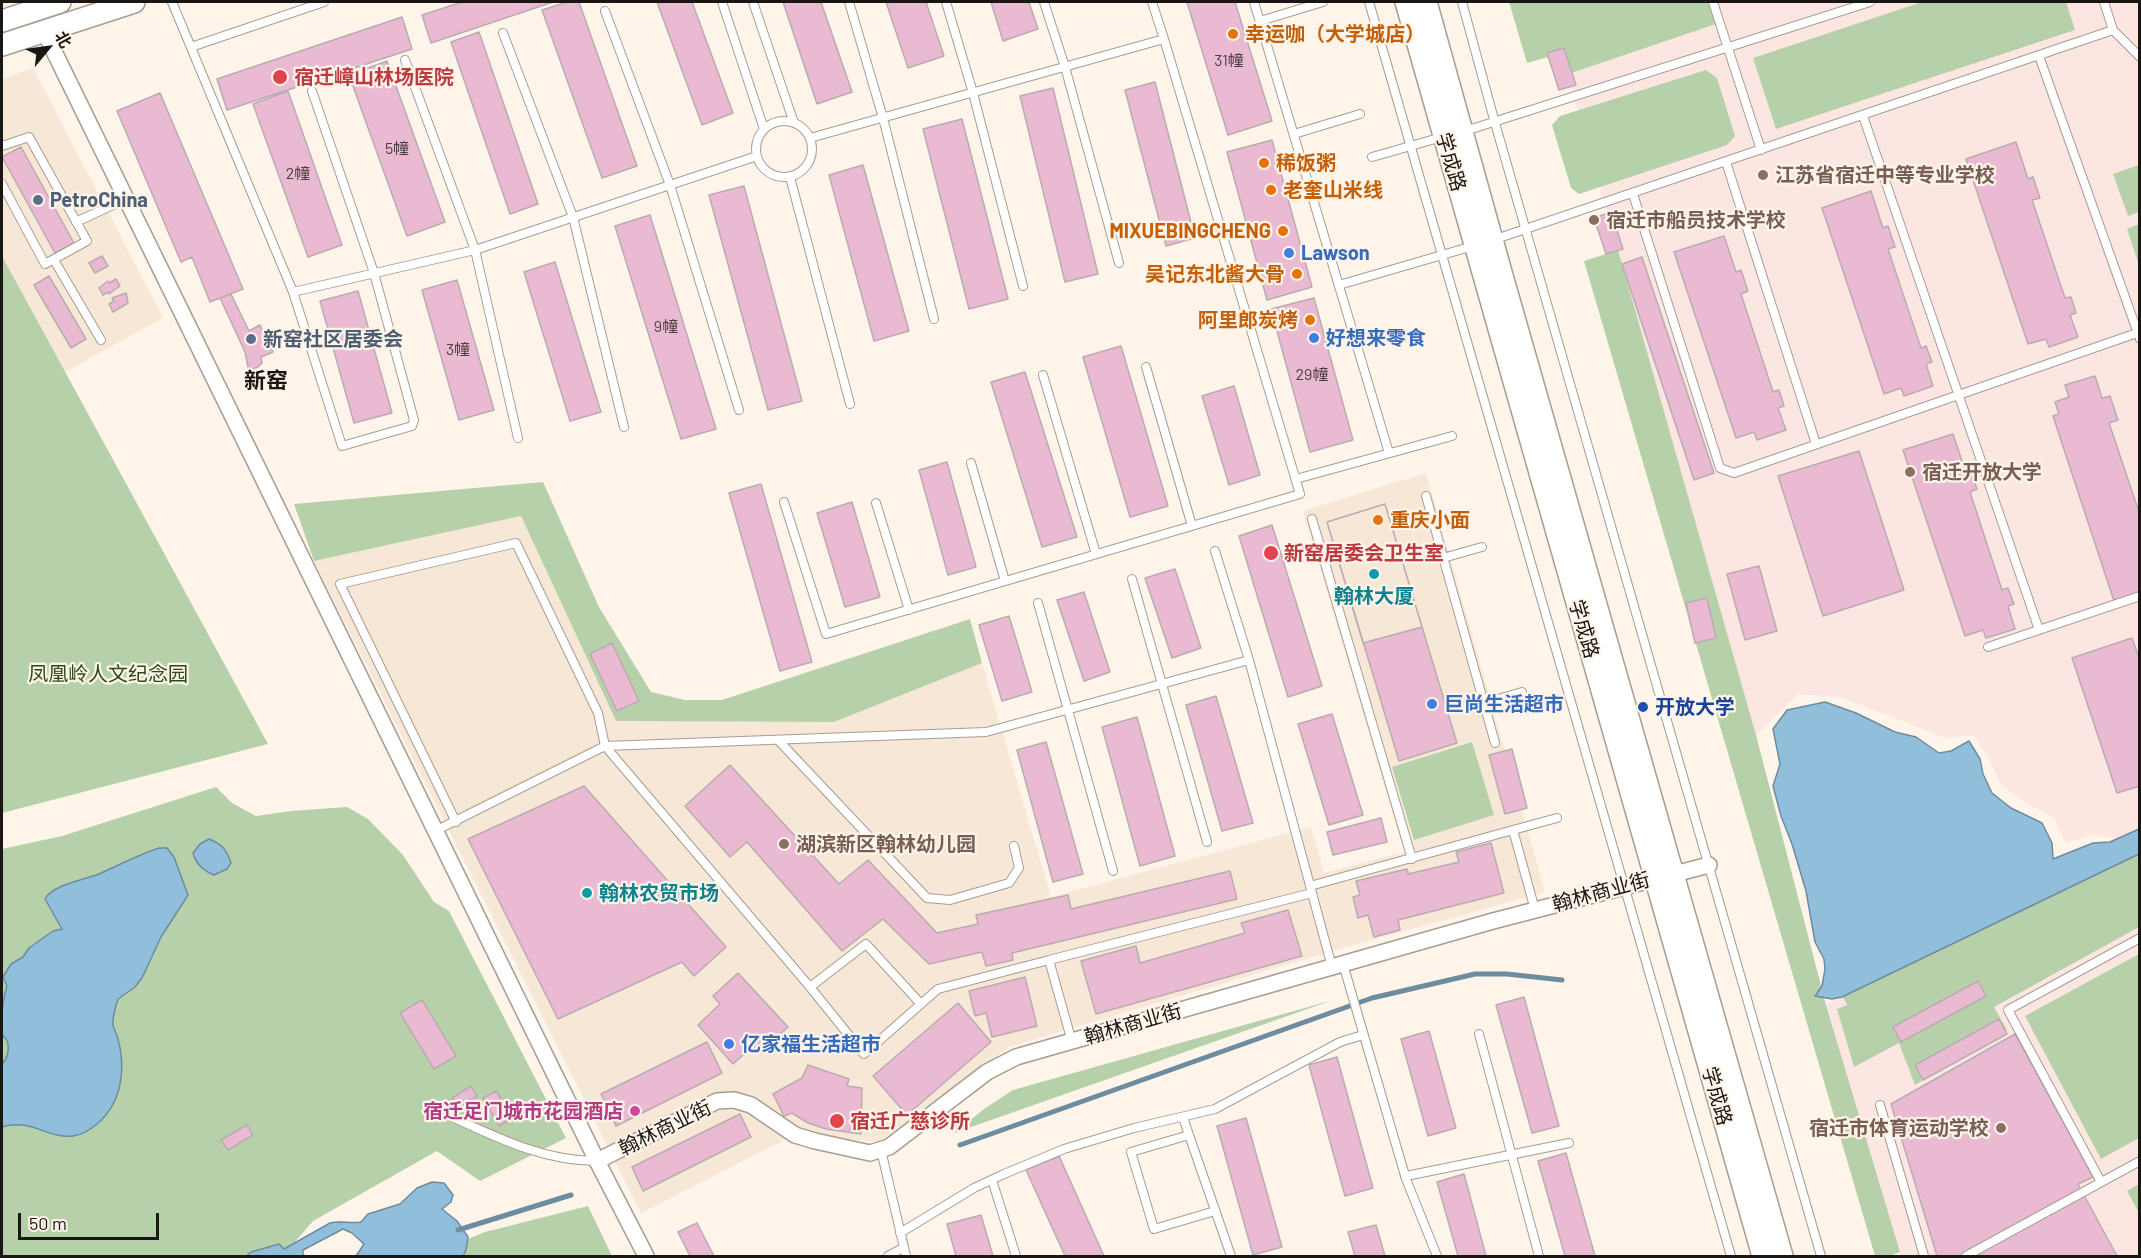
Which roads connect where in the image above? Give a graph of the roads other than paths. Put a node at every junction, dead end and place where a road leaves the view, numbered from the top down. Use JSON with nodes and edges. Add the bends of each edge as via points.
{"nodes":[{"id":1,"x":60,"y":2,"type":"edge"},
{"id":2,"x":134,"y":2,"type":"edge"},
{"id":3,"x":172,"y":2,"type":"edge"},
{"id":4,"x":324,"y":2,"type":"edge"},
{"id":5,"x":722,"y":2,"type":"edge"},
{"id":6,"x":753,"y":2,"type":"edge"},
{"id":7,"x":849,"y":2,"type":"edge"},
{"id":8,"x":946,"y":2,"type":"edge"},
{"id":9,"x":1044,"y":2,"type":"edge"},
{"id":10,"x":1152,"y":2,"type":"edge"},
{"id":11,"x":1254,"y":2,"type":"edge"},
{"id":12,"x":1323,"y":2,"type":"edge"},
{"id":13,"x":1369,"y":2,"type":"edge"},
{"id":14,"x":1406,"y":2,"type":"edge"},
{"id":15,"x":1426,"y":2,"type":"edge"},
{"id":16,"x":1462,"y":2,"type":"edge"},
{"id":17,"x":1713,"y":2,"type":"edge"},
{"id":18,"x":1870,"y":2,"type":"edge"},
{"id":19,"x":2104,"y":2,"type":"edge"},
{"id":20,"x":605,"y":11,"type":"dead end"},
{"id":21,"x":2,"y":21,"type":"edge"},
{"id":22,"x":1260,"y":21,"type":"junction"},
{"id":23,"x":2113,"y":30,"type":"junction"},
{"id":24,"x":44,"y":31,"type":"junction"},
{"id":25,"x":503,"y":33,"type":"dead end"},
{"id":26,"x":1164,"y":39,"type":"junction"},
{"id":27,"x":2,"y":45,"type":"edge"},
{"id":28,"x":191,"y":47,"type":"junction"},
{"id":29,"x":1728,"y":47,"type":"junction"},
{"id":30,"x":2039,"y":56,"type":"junction"},
{"id":31,"x":2139,"y":57,"type":"edge"},
{"id":32,"x":405,"y":60,"type":"dead end"},
{"id":33,"x":1065,"y":67,"type":"junction"},
{"id":34,"x":312,"y":91,"type":"dead end"},
{"id":35,"x":973,"y":93,"type":"junction"},
{"id":36,"x":1360,"y":114,"type":"dead end"},
{"id":37,"x":1863,"y":116,"type":"junction"},
{"id":38,"x":883,"y":118,"type":"junction"},
{"id":39,"x":794,"y":123,"type":"junction"},
{"id":40,"x":1495,"y":123,"type":"junction"},
{"id":41,"x":764,"y":129,"type":"junction"},
{"id":42,"x":1294,"y":134,"type":"junction"},
{"id":43,"x":1453,"y":134,"type":"junction"},
{"id":44,"x":810,"y":138,"type":"junction"},
{"id":45,"x":2,"y":146,"type":"edge"},
{"id":46,"x":1410,"y":146,"type":"junction"},
{"id":47,"x":1761,"y":150,"type":"junction"},
{"id":48,"x":757,"y":156,"type":"junction"},
{"id":49,"x":1372,"y":157,"type":"dead end"},
{"id":50,"x":1726,"y":162,"type":"junction"},
{"id":51,"x":790,"y":177,"type":"junction"},
{"id":52,"x":2,"y":184,"type":"edge"},
{"id":53,"x":670,"y":185,"type":"junction"},
{"id":54,"x":1633,"y":194,"type":"junction"},
{"id":55,"x":126,"y":199,"type":"junction"},
{"id":56,"x":573,"y":217,"type":"junction"},
{"id":57,"x":76,"y":222,"type":"junction"},
{"id":58,"x":1526,"y":230,"type":"junction"},
{"id":59,"x":1484,"y":243,"type":"junction"},
{"id":60,"x":475,"y":250,"type":"junction"},
{"id":61,"x":1442,"y":255,"type":"junction"},
{"id":62,"x":54,"y":260,"type":"junction"},
{"id":63,"x":1119,"y":263,"type":"dead end"},
{"id":64,"x":374,"y":273,"type":"junction"},
{"id":65,"x":1339,"y":285,"type":"junction"},
{"id":66,"x":1023,"y":286,"type":"dead end"},
{"id":67,"x":293,"y":292,"type":"junction"},
{"id":68,"x":934,"y":319,"type":"dead end"},
{"id":69,"x":2138,"y":336,"type":"edge"},
{"id":70,"x":101,"y":340,"type":"dead end"},
{"id":71,"x":1146,"y":367,"type":"dead end"},
{"id":72,"x":1043,"y":375,"type":"dead end"},
{"id":73,"x":1959,"y":395,"type":"junction"},
{"id":74,"x":850,"y":405,"type":"dead end"},
{"id":75,"x":739,"y":410,"type":"dead end"},
{"id":76,"x":624,"y":428,"type":"dead end"},
{"id":77,"x":1452,"y":436,"type":"dead end"},
{"id":78,"x":518,"y":438,"type":"dead end"},
{"id":79,"x":1816,"y":444,"type":"junction"},
{"id":80,"x":1389,"y":453,"type":"junction"},
{"id":81,"x":971,"y":463,"type":"dead end"},
{"id":82,"x":1296,"y":479,"type":"junction"},
{"id":83,"x":1426,"y":496,"type":"dead end"},
{"id":84,"x":784,"y":502,"type":"dead end"},
{"id":85,"x":876,"y":503,"type":"dead end"},
{"id":86,"x":1312,"y":519,"type":"dead end"},
{"id":87,"x":1192,"y":526,"type":"junction"},
{"id":88,"x":1482,"y":547,"type":"dead end"},
{"id":89,"x":1215,"y":551,"type":"dead end"},
{"id":90,"x":1096,"y":554,"type":"junction"},
{"id":91,"x":1443,"y":558,"type":"junction"},
{"id":92,"x":1132,"y":579,"type":"dead end"},
{"id":93,"x":1005,"y":581,"type":"junction"},
{"id":94,"x":2139,"y":599,"type":"edge"},
{"id":95,"x":1038,"y":603,"type":"dead end"},
{"id":96,"x":909,"y":610,"type":"junction"},
{"id":97,"x":2039,"y":630,"type":"junction"},
{"id":98,"x":1988,"y":647,"type":"dead end"},
{"id":99,"x":1248,"y":660,"type":"junction"},
{"id":100,"x":1162,"y":684,"type":"junction"},
{"id":101,"x":1522,"y":692,"type":"dead end"},
{"id":102,"x":1484,"y":703,"type":"junction"},
{"id":103,"x":1068,"y":709,"type":"junction"},
{"id":104,"x":779,"y":741,"type":"junction"},
{"id":105,"x":1495,"y":743,"type":"dead end"},
{"id":106,"x":605,"y":746,"type":"junction"},
{"id":107,"x":1557,"y":818,"type":"dead end"},
{"id":108,"x":456,"y":822,"type":"junction"},
{"id":109,"x":435,"y":831,"type":"junction"},
{"id":110,"x":1513,"y":831,"type":"junction"},
{"id":111,"x":1207,"y":842,"type":"dead end"},
{"id":112,"x":1014,"y":846,"type":"dead end"},
{"id":113,"x":1412,"y":860,"type":"junction"},
{"id":114,"x":1709,"y":865,"type":"junction"},
{"id":115,"x":1113,"y":871,"type":"dead end"},
{"id":116,"x":1664,"y":875,"type":"junction"},
{"id":117,"x":1624,"y":886,"type":"junction"},
{"id":118,"x":1311,"y":890,"type":"junction"},
{"id":119,"x":1535,"y":910,"type":"junction"},
{"id":120,"x":2139,"y":938,"type":"edge"},
{"id":121,"x":1050,"y":960,"type":"junction"},
{"id":122,"x":1337,"y":966,"type":"junction"},
{"id":123,"x":810,"y":987,"type":"junction"},
{"id":124,"x":920,"y":1003,"type":"junction"},
{"id":125,"x":1479,"y":1034,"type":"dead end"},
{"id":126,"x":1364,"y":1035,"type":"junction"},
{"id":127,"x":1072,"y":1042,"type":"junction"},
{"id":128,"x":1880,"y":1105,"type":"dead end"},
{"id":129,"x":450,"y":1116,"type":"dead end"},
{"id":130,"x":1183,"y":1117,"type":"junction"},
{"id":131,"x":1189,"y":1135,"type":"junction"},
{"id":132,"x":1569,"y":1143,"type":"dead end"},
{"id":133,"x":881,"y":1150,"type":"junction"},
{"id":134,"x":1511,"y":1154,"type":"junction"},
{"id":135,"x":597,"y":1161,"type":"junction"},
{"id":136,"x":2139,"y":1161,"type":"edge"},
{"id":137,"x":1406,"y":1176,"type":"junction"},
{"id":138,"x":992,"y":1180,"type":"junction"},
{"id":139,"x":2101,"y":1182,"type":"junction"},
{"id":140,"x":1215,"y":1211,"type":"junction"},
{"id":141,"x":900,"y":1233,"type":"junction"},
{"id":142,"x":903,"y":1248,"type":"junction"},
{"id":143,"x":646,"y":1257,"type":"edge"},
{"id":144,"x":888,"y":1257,"type":"edge"},
{"id":145,"x":906,"y":1257,"type":"edge"},
{"id":146,"x":1016,"y":1257,"type":"edge"},
{"id":147,"x":1231,"y":1257,"type":"edge"},
{"id":148,"x":1437,"y":1257,"type":"edge"},
{"id":149,"x":1539,"y":1257,"type":"edge"},
{"id":150,"x":1731,"y":1257,"type":"edge"},
{"id":151,"x":1763,"y":1257,"type":"edge"},
{"id":152,"x":1782,"y":1257,"type":"edge"},
{"id":153,"x":1821,"y":1257,"type":"edge"},
{"id":154,"x":1924,"y":1257,"type":"edge"},
{"id":155,"x":1966,"y":1257,"type":"edge"}],
"edges":[{"from":1,"to":21,"type":"main road"},
{"from":2,"to":24,"type":"main road"},
{"from":3,"to":28,"type":"lane"},
{"from":4,"to":28,"type":"lane"},
{"from":5,"to":41,"type":"lane"},
{"from":6,"to":39,"type":"lane"},
{"from":7,"to":38,"type":"lane"},
{"from":8,"to":35,"type":"lane"},
{"from":9,"to":33,"type":"lane"},
{"from":10,"to":26,"type":"lane"},
{"from":11,"to":22,"type":"lane"},
{"from":12,"to":22,"type":"lane"},
{"from":13,"to":46,"type":"lane"},
{"from":14,"to":43,"type":"main road","name":"学成路"},
{"from":15,"to":43,"type":"main road","name":"学成路"},
{"from":16,"to":40,"type":"lane"},
{"from":17,"to":29,"type":"lane"},
{"from":18,"to":29,"type":"lane"},
{"from":19,"to":23,"type":"lane"},
{"from":20,"to":53,"type":"lane"},
{"from":22,"to":42,"type":"lane"},
{"from":23,"to":30,"type":"lane"},
{"from":23,"to":31,"type":"lane"},
{"from":24,"to":27,"type":"main road"},
{"from":24,"to":55,"type":"street"},
{"from":25,"to":56,"type":"lane"},
{"from":26,"to":33,"type":"lane"},
{"from":26,"to":82,"type":"lane"},
{"from":28,"to":67,"type":"lane"},
{"from":29,"to":40,"type":"lane"},
{"from":29,"to":47,"type":"lane"},
{"from":30,"to":37,"type":"lane"},
{"from":30,"to":69,"type":"lane"},
{"from":32,"to":60,"type":"lane"},
{"from":33,"to":35,"type":"lane"},
{"from":33,"to":63,"type":"lane"},
{"from":34,"to":64,"type":"lane"},
{"from":35,"to":38,"type":"lane"},
{"from":35,"to":66,"type":"lane"},
{"from":36,"to":42,"type":"lane"},
{"from":37,"to":47,"type":"lane"},
{"from":37,"to":73,"type":"lane"},
{"from":38,"to":44,"type":"lane"},
{"from":38,"to":68,"type":"lane"},
{"from":39,"to":41,"type":"lane","via":[[778,122]]},
{"from":39,"to":44,"type":"lane"},
{"from":40,"to":43,"type":"lane"},
{"from":40,"to":58,"type":"lane"},
{"from":41,"to":48,"type":"lane","via":[[758,137]]},
{"from":42,"to":65,"type":"lane"},
{"from":43,"to":46,"type":"lane"},
{"from":43,"to":59,"type":"main road","name":"学成路"},
{"from":44,"to":51,"type":"lane","via":[[809,163]]},
{"from":45,"to":57,"type":"lane","via":[[28,137]]},
{"from":46,"to":49,"type":"lane"},
{"from":46,"to":61,"type":"lane"},
{"from":47,"to":50,"type":"lane"},
{"from":48,"to":51,"type":"lane","via":[[767,172]]},
{"from":48,"to":53,"type":"lane"},
{"from":50,"to":54,"type":"lane"},
{"from":50,"to":79,"type":"lane"},
{"from":51,"to":74,"type":"lane"},
{"from":52,"to":62,"type":"lane","via":[[45,264]]},
{"from":53,"to":56,"type":"lane"},
{"from":53,"to":75,"type":"lane"},
{"from":54,"to":58,"type":"lane"},
{"from":54,"to":79,"type":"lane","via":[[1720,468],[1734,473]]},
{"from":55,"to":57,"type":"lane"},
{"from":55,"to":109,"type":"street"},
{"from":56,"to":60,"type":"lane"},
{"from":56,"to":76,"type":"lane"},
{"from":57,"to":62,"type":"lane","via":[[87,241]]},
{"from":58,"to":59,"type":"lane"},
{"from":58,"to":114,"type":"lane"},
{"from":59,"to":61,"type":"lane"},
{"from":59,"to":116,"type":"main road","name":"学成路"},
{"from":60,"to":64,"type":"lane"},
{"from":60,"to":78,"type":"lane"},
{"from":61,"to":65,"type":"lane"},
{"from":61,"to":117,"type":"lane"},
{"from":62,"to":70,"type":"lane"},
{"from":64,"to":67,"type":"lane"},
{"from":64,"to":67,"type":"lane","via":[[414,420],[412,426],[342,446]]},
{"from":65,"to":80,"type":"lane"},
{"from":69,"to":73,"type":"lane"},
{"from":71,"to":87,"type":"lane"},
{"from":72,"to":90,"type":"lane"},
{"from":73,"to":79,"type":"lane"},
{"from":73,"to":97,"type":"lane"},
{"from":77,"to":80,"type":"lane"},
{"from":80,"to":82,"type":"lane"},
{"from":81,"to":93,"type":"lane"},
{"from":82,"to":87,"type":"lane","via":[[1300,494]]},
{"from":83,"to":91,"type":"lane"},
{"from":84,"to":96,"type":"lane","via":[[826,634]]},
{"from":85,"to":96,"type":"lane"},
{"from":86,"to":113,"type":"lane"},
{"from":87,"to":90,"type":"lane"},
{"from":88,"to":91,"type":"lane"},
{"from":89,"to":99,"type":"lane"},
{"from":90,"to":93,"type":"lane"},
{"from":91,"to":102,"type":"lane"},
{"from":92,"to":100,"type":"lane"},
{"from":93,"to":96,"type":"lane"},
{"from":94,"to":97,"type":"lane"},
{"from":95,"to":103,"type":"lane"},
{"from":97,"to":98,"type":"lane"},
{"from":99,"to":100,"type":"lane"},
{"from":99,"to":118,"type":"lane"},
{"from":100,"to":103,"type":"lane"},
{"from":100,"to":111,"type":"lane"},
{"from":101,"to":102,"type":"lane"},
{"from":102,"to":105,"type":"lane"},
{"from":103,"to":104,"type":"lane","via":[[982,732]]},
{"from":103,"to":115,"type":"lane"},
{"from":104,"to":106,"type":"lane"},
{"from":104,"to":112,"type":"lane","via":[[927,898],[950,900],[1009,883],[1019,868]]},
{"from":106,"to":108,"type":"lane"},
{"from":106,"to":108,"type":"lane","via":[[598,713],[516,543],[340,584]]},
{"from":106,"to":123,"type":"lane"},
{"from":107,"to":110,"type":"lane"},
{"from":108,"to":109,"type":"lane"},
{"from":109,"to":135,"type":"street"},
{"from":110,"to":113,"type":"lane"},
{"from":110,"to":119,"type":"lane"},
{"from":113,"to":118,"type":"lane"},
{"from":114,"to":116,"type":"street","name":"翰林商业街"},
{"from":114,"to":153,"type":"lane"},
{"from":116,"to":117,"type":"street","name":"翰林商业街"},
{"from":116,"to":151,"type":"main road","name":"学成路"},
{"from":116,"to":152,"type":"main road","name":"学成路"},
{"from":117,"to":119,"type":"street","name":"翰林商业街"},
{"from":117,"to":150,"type":"lane"},
{"from":118,"to":121,"type":"lane"},
{"from":118,"to":122,"type":"lane"},
{"from":119,"to":122,"type":"street","name":"翰林商业街"},
{"from":120,"to":139,"type":"lane","via":[[2008,1010]]},
{"from":121,"to":124,"type":"lane","via":[[938,989]]},
{"from":121,"to":127,"type":"lane"},
{"from":122,"to":126,"type":"lane","via":[[1352,996]]},
{"from":122,"to":127,"type":"street","name":"翰林商业街"},
{"from":123,"to":124,"type":"lane","via":[[866,944]]},
{"from":123,"to":124,"type":"lane","via":[[864,1054]]},
{"from":125,"to":134,"type":"lane"},
{"from":126,"to":130,"type":"lane","via":[[1340,1042],[1215,1108]]},
{"from":126,"to":137,"type":"lane"},
{"from":127,"to":133,"type":"street","name":"翰林商业街","via":[[1016,1057],[987,1072]]},
{"from":128,"to":154,"type":"lane"},
{"from":129,"to":135,"type":"lane","via":[[515,1146],[576,1161]]},
{"from":130,"to":131,"type":"lane"},
{"from":130,"to":138,"type":"lane","via":[[1064,1149]]},
{"from":131,"to":140,"type":"lane"},
{"from":131,"to":140,"type":"lane","via":[[1131,1152],[1154,1229]]},
{"from":132,"to":134,"type":"lane"},
{"from":133,"to":135,"type":"street","name":"翰林商业街","via":[[870,1153],[795,1135],[751,1105],[735,1100],[717,1101]]},
{"from":133,"to":141,"type":"lane"},
{"from":134,"to":137,"type":"lane"},
{"from":134,"to":149,"type":"lane"},
{"from":135,"to":143,"type":"street"},
{"from":136,"to":139,"type":"lane"},
{"from":137,"to":148,"type":"lane"},
{"from":138,"to":141,"type":"lane"},
{"from":138,"to":146,"type":"lane"},
{"from":139,"to":155,"type":"lane"},
{"from":140,"to":147,"type":"lane"},
{"from":141,"to":142,"type":"lane"},
{"from":142,"to":144,"type":"lane"},
{"from":142,"to":145,"type":"lane"}]}
